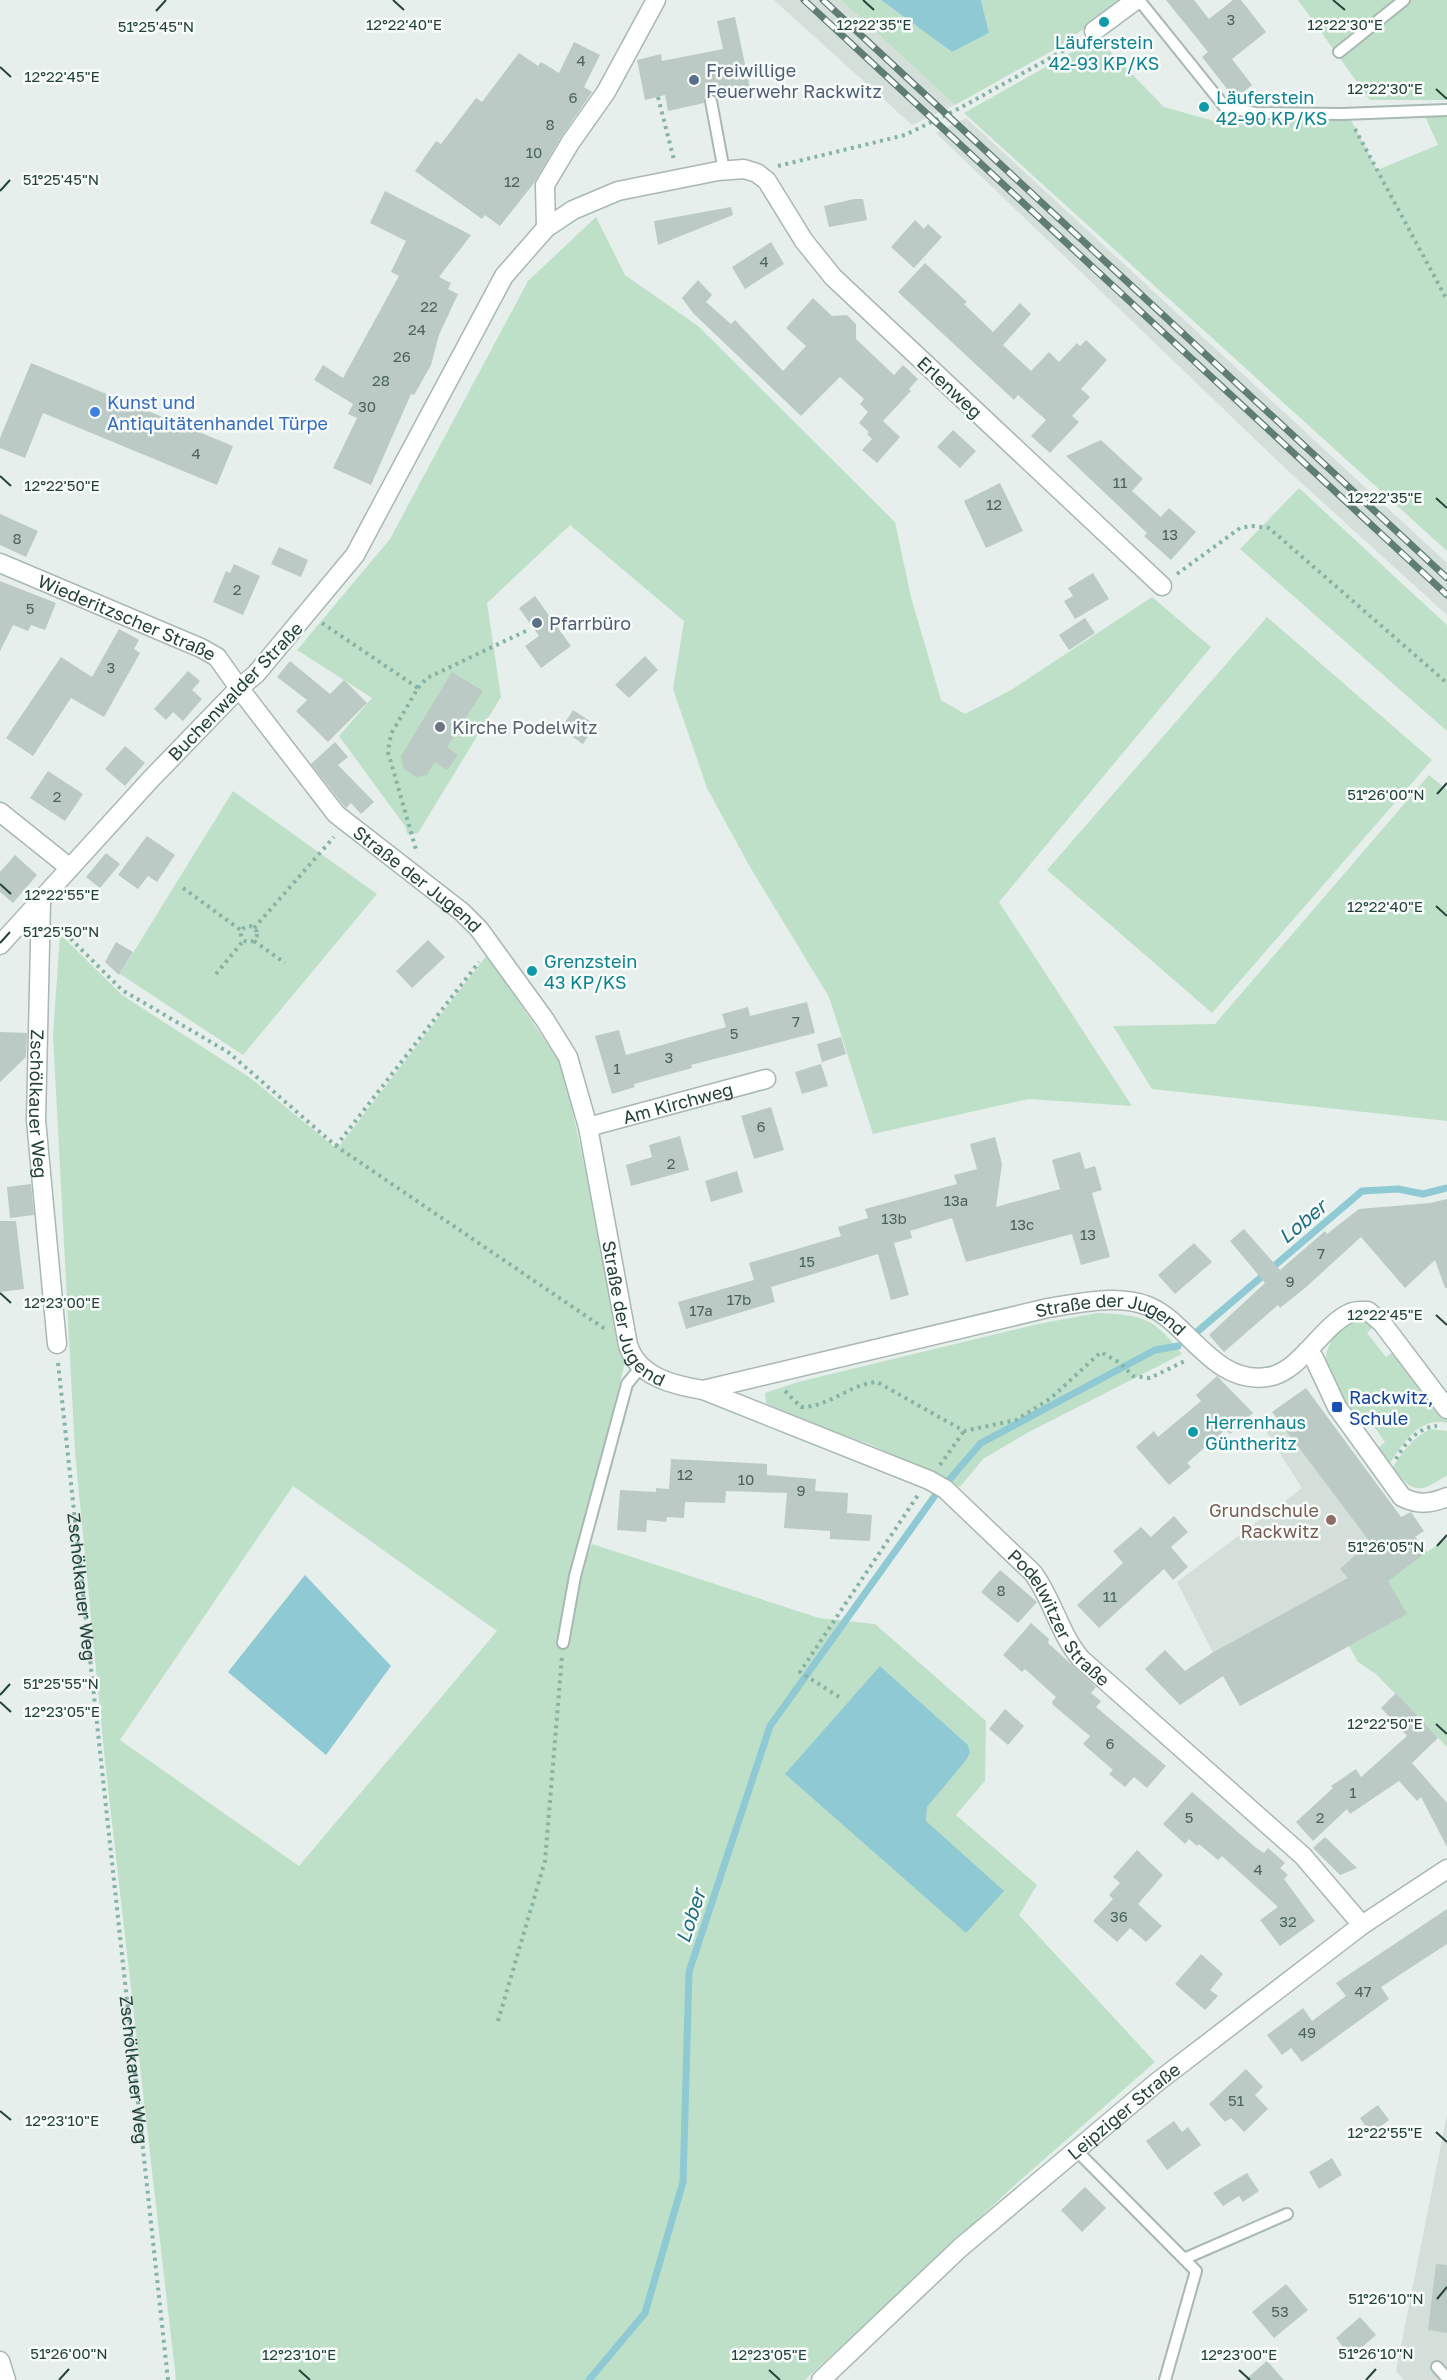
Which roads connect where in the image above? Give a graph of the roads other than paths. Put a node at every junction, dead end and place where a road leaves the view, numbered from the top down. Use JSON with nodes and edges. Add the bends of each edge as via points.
{"nodes":[{"id":1,"x":656,"y":0,"type":"edge"},
{"id":2,"x":1137,"y":0,"type":"edge"},
{"id":3,"x":1404,"y":0,"type":"edge"},
{"id":4,"x":1094,"y":32,"type":"road end"},
{"id":5,"x":1340,"y":52,"type":"dead end"},
{"id":6,"x":711,"y":101,"type":"dead end"},
{"id":7,"x":1447,"y":110,"type":"edge"},
{"id":8,"x":724,"y":171,"type":"junction"},
{"id":9,"x":757,"y":172,"type":"joint"},
{"id":10,"x":546,"y":228,"type":"junction"},
{"id":11,"x":0,"y":563,"type":"edge"},
{"id":12,"x":1162,"y":586,"type":"road end"},
{"id":13,"x":239,"y":688,"type":"junction"},
{"id":14,"x":0,"y":813,"type":"edge"},
{"id":15,"x":70,"y":868,"type":"junction"},
{"id":16,"x":41,"y":900,"type":"junction"},
{"id":17,"x":0,"y":945,"type":"edge"},
{"id":18,"x":766,"y":1079,"type":"dead end"},
{"id":19,"x":588,"y":1127,"type":"junction"},
{"id":20,"x":57,"y":1344,"type":"road end"},
{"id":21,"x":1307,"y":1351,"type":"junction"},
{"id":22,"x":640,"y":1368,"type":"junction"},
{"id":23,"x":703,"y":1390,"type":"junction"},
{"id":24,"x":1446,"y":1418,"type":"edge"},
{"id":25,"x":1447,"y":1497,"type":"edge"},
{"id":26,"x":563,"y":1644,"type":"road end"},
{"id":27,"x":1447,"y":1869,"type":"edge"},
{"id":28,"x":1362,"y":1925,"type":"junction"},
{"id":29,"x":1075,"y":2149,"type":"junction"},
{"id":30,"x":1287,"y":2214,"type":"dead end"},
{"id":31,"x":1186,"y":2258,"type":"junction"},
{"id":32,"x":0,"y":2361,"type":"edge"},
{"id":33,"x":1437,"y":2367,"type":"dead end"},
{"id":34,"x":1447,"y":2378,"type":"edge"},
{"id":35,"x":6,"y":2380,"type":"edge"},
{"id":36,"x":821,"y":2380,"type":"edge"},
{"id":37,"x":1164,"y":2380,"type":"edge"}],
"edges":[{"from":1,"to":10,"type":"street","via":[[606,92],[545,185]]},
{"from":2,"to":4,"type":"street"},
{"from":2,"to":7,"type":"lane","via":[[1225,107],[1256,113]]},
{"from":3,"to":5,"type":"lane"},
{"from":6,"to":8,"type":"lane"},
{"from":8,"to":9,"type":"street","name":"Buchenwalder Straße"},
{"from":8,"to":10,"type":"street","name":"Buchenwalder Straße","via":[[618,191],[573,210]]},
{"from":9,"to":12,"type":"street","name":"Erlenweg","via":[[832,277]]},
{"from":10,"to":13,"type":"street","name":"Buchenwalder Straße","via":[[504,276],[355,555],[256,674]]},
{"from":11,"to":13,"type":"street","name":"Wiederitzscher Straße","via":[[201,648],[217,657]]},
{"from":13,"to":15,"type":"street","name":"Buchenwalder Straße"},
{"from":13,"to":19,"type":"street","name":"Straße der Jugend","via":[[346,823],[479,929],[556,1034],[568,1058]]},
{"from":14,"to":15,"type":"street"},
{"from":15,"to":16,"type":"street","name":"Buchenwalder Straße"},
{"from":16,"to":17,"type":"street","name":"Buchenwalder Straße"},
{"from":16,"to":20,"type":"street","name":"Zschölkauer Weg","via":[[36,1120]]},
{"from":18,"to":19,"type":"street","name":"Am Kirchweg"},
{"from":19,"to":22,"type":"street","name":"Straße der Jugend","via":[[628,1345]]},
{"from":21,"to":23,"type":"street","name":"Straße der Jugend","via":[[1283,1371],[1267,1377],[1248,1376],[1227,1368],[1149,1306],[1100,1300],[1048,1308]]},
{"from":21,"to":24,"type":"street","name":"Straße der Jugend","via":[[1352,1312],[1368,1311],[1382,1323]]},
{"from":21,"to":25,"type":"street","via":[[1337,1407],[1402,1497],[1431,1503]]},
{"from":22,"to":23,"type":"street","name":"Straße der Jugend","via":[[682,1386]]},
{"from":22,"to":26,"type":"lane","via":[[627,1384],[575,1576]]},
{"from":23,"to":28,"type":"street","name":"Podelwitzer Straße","via":[[929,1480],[960,1501],[1041,1584],[1065,1639],[1098,1676],[1303,1856]]},
{"from":27,"to":28,"type":"street","name":"Leipziger Straße"},
{"from":28,"to":29,"type":"street","name":"Leipziger Straße"},
{"from":29,"to":31,"type":"lane"},
{"from":29,"to":36,"type":"street","name":"Leipziger Straße","via":[[960,2248]]},
{"from":30,"to":31,"type":"lane"},
{"from":31,"to":37,"type":"lane","via":[[1196,2271]]},
{"from":32,"to":35,"type":"street"},
{"from":33,"to":34,"type":"lane"}]}
